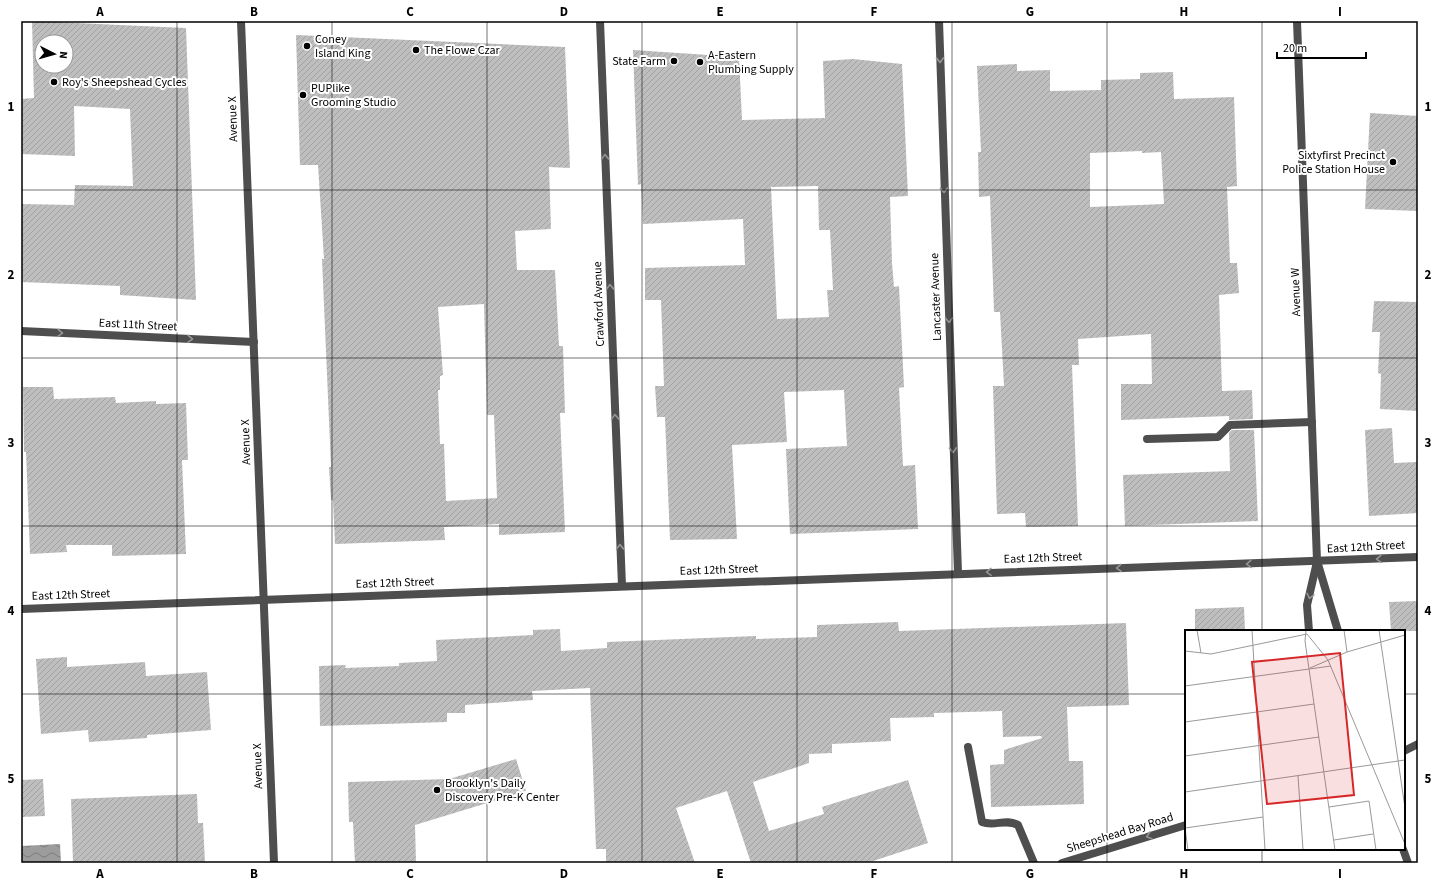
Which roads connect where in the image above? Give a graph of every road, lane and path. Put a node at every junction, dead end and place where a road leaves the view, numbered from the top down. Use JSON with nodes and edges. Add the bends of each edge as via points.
{"nodes":[{"id":1,"x":241,"y":21,"type":"edge"},
{"id":2,"x":600,"y":21,"type":"edge"},
{"id":3,"x":938,"y":21,"type":"edge"},
{"id":4,"x":1297,"y":21,"type":"edge"},
{"id":5,"x":21,"y":331,"type":"edge"},
{"id":6,"x":254,"y":342,"type":"junction"},
{"id":7,"x":1312,"y":422,"type":"junction"},
{"id":8,"x":1147,"y":439,"type":"dead end"},
{"id":9,"x":1418,"y":557,"type":"edge"},
{"id":10,"x":1318,"y":562,"type":"junction"},
{"id":11,"x":958,"y":573,"type":"junction"},
{"id":12,"x":622,"y":586,"type":"junction"},
{"id":13,"x":263,"y":600,"type":"junction"},
{"id":14,"x":21,"y":609,"type":"edge"},
{"id":15,"x":1309,"y":630,"type":"edge"},
{"id":16,"x":1338,"y":630,"type":"edge"},
{"id":17,"x":1418,"y":744,"type":"edge"},
{"id":18,"x":968,"y":747,"type":"dead end"},
{"id":19,"x":1405,"y":750,"type":"edge"},
{"id":20,"x":1185,"y":825,"type":"edge"},
{"id":21,"x":1403,"y":850,"type":"edge"},
{"id":22,"x":274,"y":863,"type":"edge"},
{"id":23,"x":1034,"y":863,"type":"edge"},
{"id":24,"x":1062,"y":863,"type":"edge"},
{"id":25,"x":1408,"y":863,"type":"edge"}],
"edges":[{"from":1,"to":6,"type":"street","name":"Avenue X"},
{"from":12,"to":2,"type":"street","name":"Crawford Avenue","one_way":true},
{"from":3,"to":11,"type":"street","name":"Lancaster Avenue","one_way":true},
{"from":4,"to":7,"type":"street","name":"Avenue W"},
{"from":5,"to":6,"type":"street","name":"East 11th Street","one_way":true},
{"from":6,"to":13,"type":"street","name":"Avenue X"},
{"from":7,"to":8,"type":"street","via":[[1230,425],[1218,437]]},
{"from":7,"to":10,"type":"street","name":"Avenue W"},
{"from":9,"to":10,"type":"street","name":"East 12th Street","one_way":true},
{"from":10,"to":11,"type":"street","name":"East 12th Street","one_way":true},
{"from":10,"to":15,"type":"street","name":"Avenue W","one_way":true,"via":[[1307,605]]},
{"from":10,"to":16,"type":"street","name":"Avenue W"},
{"from":11,"to":12,"type":"street","name":"East 12th Street"},
{"from":12,"to":13,"type":"street","name":"East 12th Street"},
{"from":13,"to":14,"type":"street","name":"East 12th Street"},
{"from":13,"to":22,"type":"street","name":"Avenue X"},
{"from":17,"to":19,"type":"street"},
{"from":18,"to":23,"type":"street","via":[[982,822],[987,824],[1011,821],[1018,825]]},
{"from":20,"to":24,"type":"street","name":"Sheepshead Bay Road","one_way":true},
{"from":21,"to":25,"type":"street"}]}
